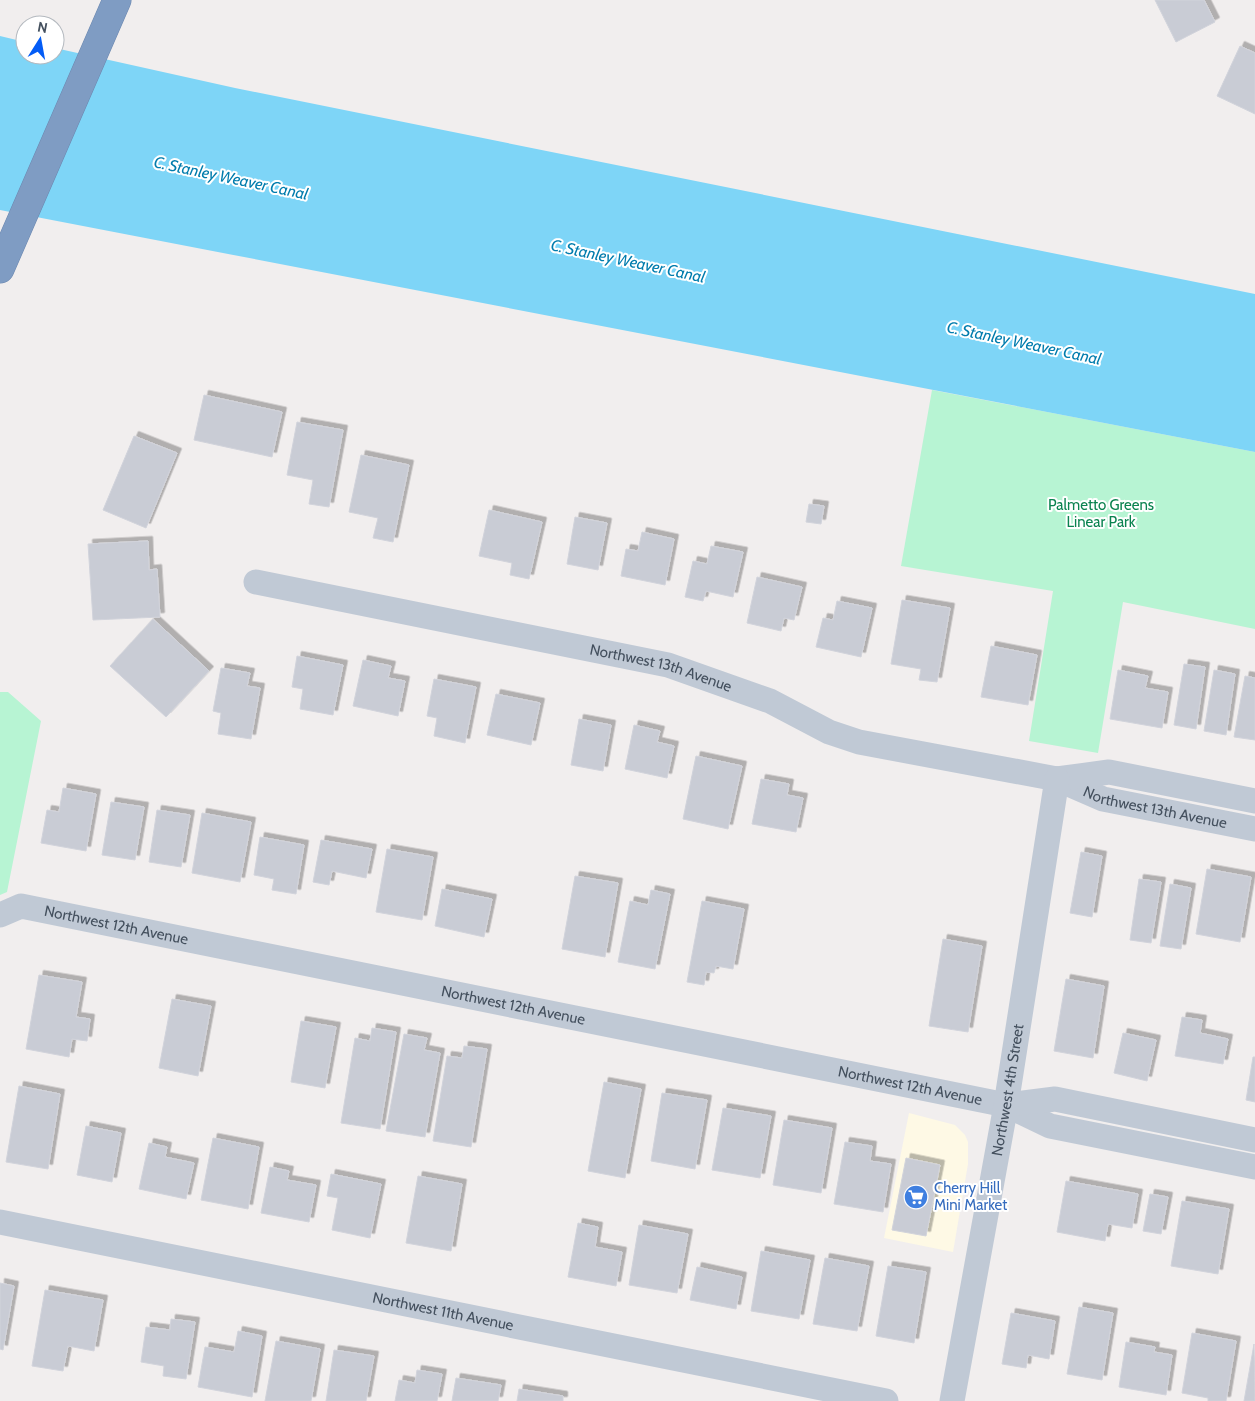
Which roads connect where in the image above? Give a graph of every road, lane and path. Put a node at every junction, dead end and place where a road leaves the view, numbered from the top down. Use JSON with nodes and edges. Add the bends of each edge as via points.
{"nodes":[{"id":1,"x":117,"y":0,"type":"edge"},
{"id":2,"x":0,"y":269,"type":"edge"},
{"id":3,"x":256,"y":582,"type":"dead end"},
{"id":4,"x":1058,"y":779,"type":"junction"},
{"id":5,"x":1255,"y":802,"type":"edge"},
{"id":6,"x":1255,"y":829,"type":"edge"},
{"id":7,"x":10,"y":910,"type":"edge"},
{"id":8,"x":1006,"y":1105,"type":"junction"},
{"id":9,"x":1199,"y":1129,"type":"junction"},
{"id":10,"x":1255,"y":1140,"type":"edge"},
{"id":11,"x":1194,"y":1154,"type":"junction"},
{"id":12,"x":1255,"y":1167,"type":"edge"},
{"id":13,"x":0,"y":1222,"type":"edge"},
{"id":14,"x":886,"y":1401,"type":"edge"},
{"id":15,"x":952,"y":1401,"type":"edge"}],
"edges":[{"from":1,"to":2,"type":"highway"},
{"from":3,"to":4,"type":"street","name":"Northwest 13th Avenue","via":[[668,665],[770,702],[829,732],[859,742]]},
{"from":4,"to":5,"type":"street","name":"Northwest 13th Avenue","via":[[1110,772]]},
{"from":4,"to":6,"type":"street","name":"Northwest 13th Avenue","via":[[1103,800]]},
{"from":4,"to":8,"type":"street","name":"Northwest 4th Street"},
{"from":7,"to":8,"type":"street","name":"Northwest 12th Avenue"},
{"from":8,"to":9,"type":"street","name":"Northwest 12th Avenue","via":[[1055,1099]]},
{"from":8,"to":11,"type":"street","name":"Northwest 12th Avenue","via":[[1050,1126]]},
{"from":8,"to":15,"type":"street","name":"Northwest 4th Street"},
{"from":9,"to":10,"type":"street","name":"Northwest 12th Avenue"},
{"from":9,"to":11,"type":"street"},
{"from":11,"to":12,"type":"street","name":"Northwest 12th Avenue"},
{"from":13,"to":14,"type":"street","name":"Northwest 11th Avenue"}]}
